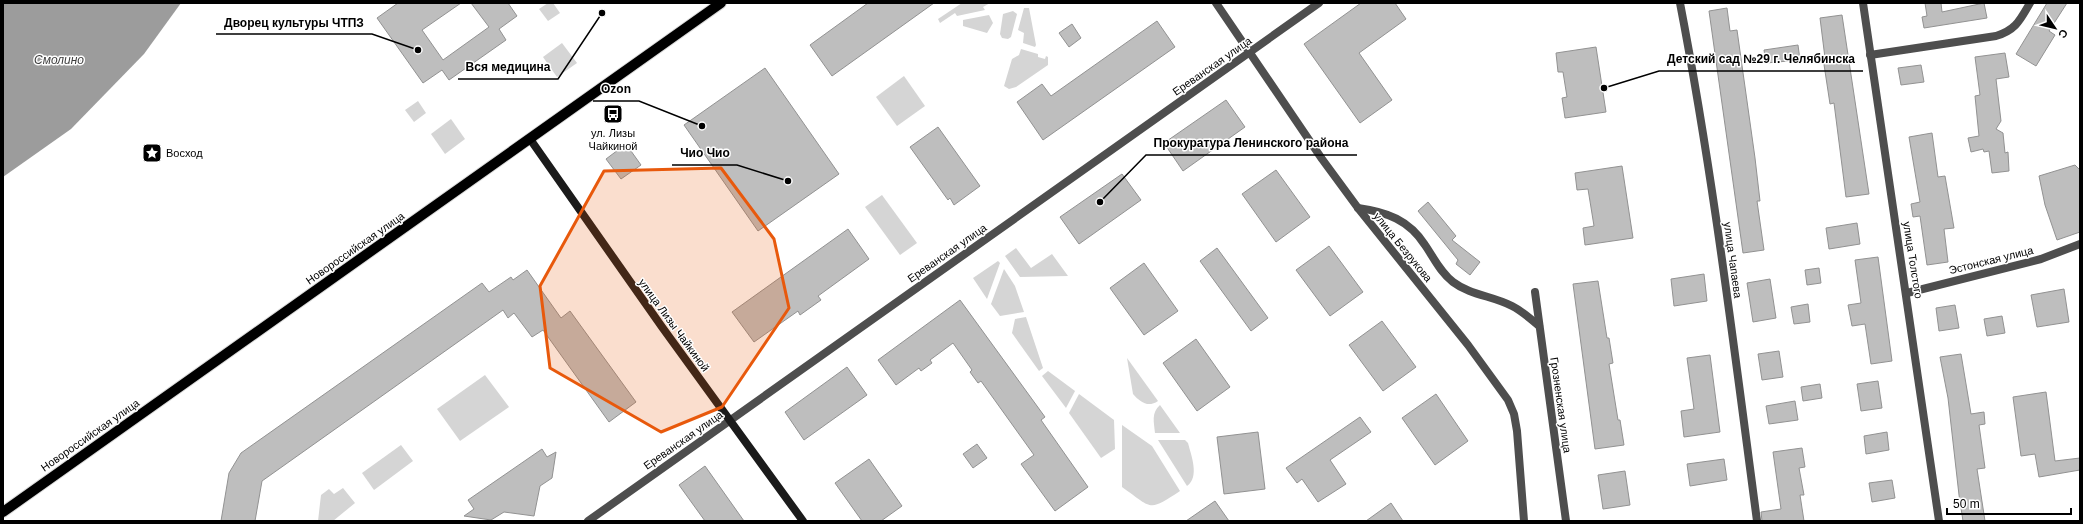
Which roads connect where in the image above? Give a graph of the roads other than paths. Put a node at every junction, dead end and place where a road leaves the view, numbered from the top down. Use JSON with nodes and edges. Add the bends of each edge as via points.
{"nodes":[{"id":1,"x":720,"y":3,"type":"edge"},
{"id":2,"x":1216,"y":3,"type":"edge"},
{"id":3,"x":1319,"y":3,"type":"edge"},
{"id":4,"x":1680,"y":3,"type":"edge"},
{"id":5,"x":1863,"y":3,"type":"edge"},
{"id":6,"x":2030,"y":3,"type":"edge"},
{"id":7,"x":1250,"y":52,"type":"junction"},
{"id":8,"x":1870,"y":55,"type":"junction"},
{"id":9,"x":530,"y":139,"type":"junction"},
{"id":10,"x":1358,"y":208,"type":"junction"},
{"id":11,"x":2080,"y":244,"type":"edge"},
{"id":12,"x":1535,"y":292,"type":"dead end"},
{"id":13,"x":1907,"y":293,"type":"junction"},
{"id":14,"x":1539,"y":326,"type":"junction"},
{"id":15,"x":730,"y":420,"type":"junction"},
{"id":16,"x":3,"y":512,"type":"edge"},
{"id":17,"x":588,"y":521,"type":"edge"},
{"id":18,"x":803,"y":521,"type":"edge"},
{"id":19,"x":1524,"y":521,"type":"edge"},
{"id":20,"x":1566,"y":521,"type":"edge"},
{"id":21,"x":1757,"y":521,"type":"edge"},
{"id":22,"x":1939,"y":521,"type":"edge"}],
"edges":[{"from":1,"to":9,"type":"main road","name":"Новороссийская улица"},
{"from":2,"to":7,"type":"street","name":"улица Безрукова"},
{"from":3,"to":7,"type":"street","name":"Ереванская улица"},
{"from":4,"to":21,"type":"street","name":"улица Чапаева","via":[[1722,256]]},
{"from":5,"to":8,"type":"street","name":"улица Толстого"},
{"from":6,"to":8,"type":"street","via":[[2018,23],[2009,32]]},
{"from":7,"to":10,"type":"street","name":"улица Безрукова"},
{"from":7,"to":15,"type":"street","name":"Ереванская улица"},
{"from":8,"to":13,"type":"street","name":"улица Толстого"},
{"from":9,"to":15,"type":"street","name":"улица Лизы Чайкиной"},
{"from":9,"to":16,"type":"main road","name":"Новороссийская улица"},
{"from":10,"to":14,"type":"street","via":[[1382,211],[1405,224],[1416,233],[1453,283],[1512,306]]},
{"from":10,"to":19,"type":"street","name":"улица Безрукова","via":[[1468,345],[1508,400],[1517,431]]},
{"from":11,"to":13,"type":"street","name":"Эстонская улица","via":[[2041,259]]},
{"from":12,"to":14,"type":"street","name":"Грозненская улица"},
{"from":13,"to":22,"type":"street","name":"улица Толстого"},
{"from":14,"to":20,"type":"street","name":"Грозненская улица"},
{"from":15,"to":17,"type":"street","name":"Ереванская улица"},
{"from":15,"to":18,"type":"street","name":"улица Лизы Чайкиной"}]}
